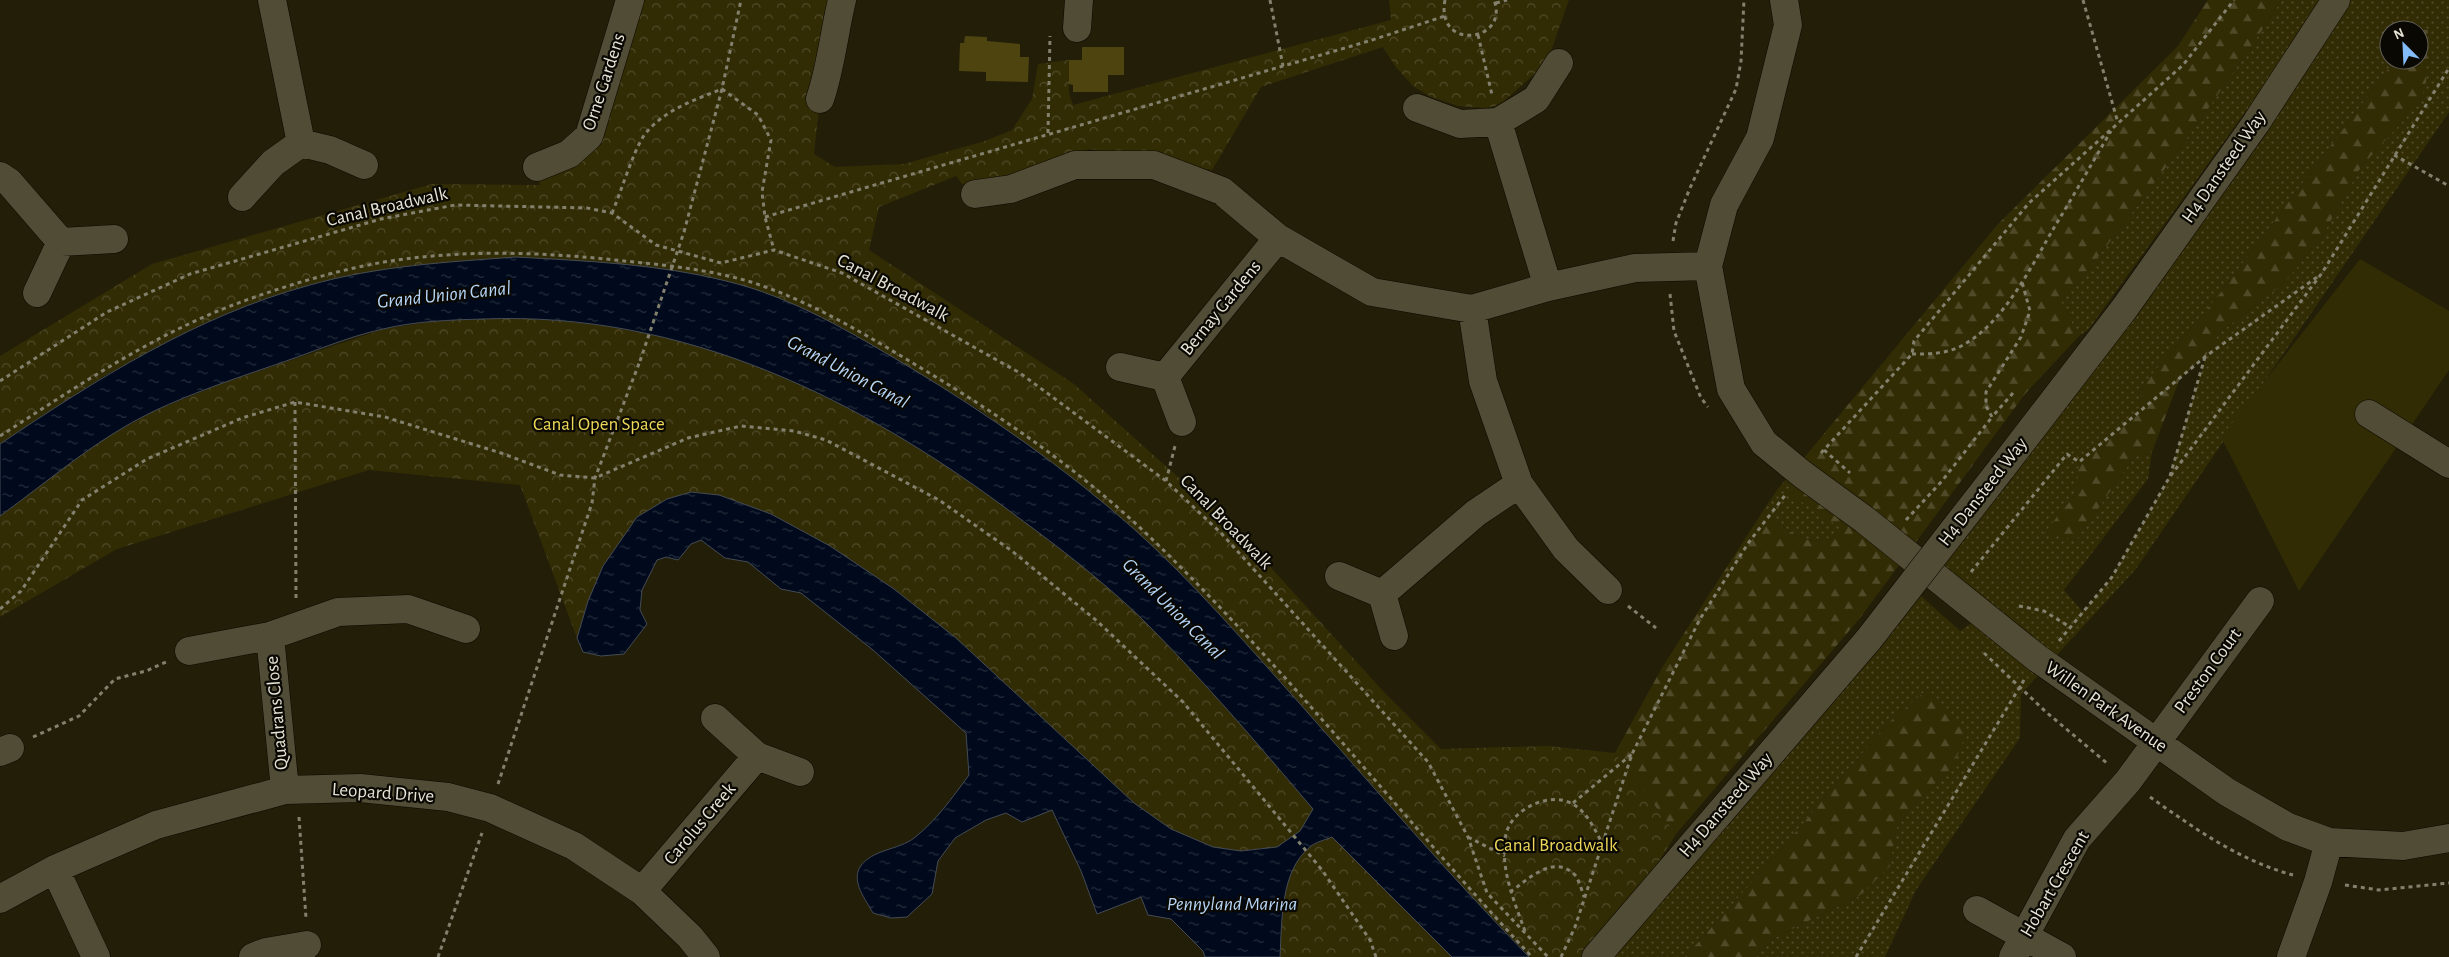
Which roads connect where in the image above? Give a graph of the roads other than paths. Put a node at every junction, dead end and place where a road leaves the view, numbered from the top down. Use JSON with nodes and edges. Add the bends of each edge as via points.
{"nodes":[{"id":1,"x":272,"y":0,"type":"edge"},
{"id":2,"x":630,"y":0,"type":"edge"},
{"id":3,"x":842,"y":0,"type":"edge"},
{"id":4,"x":1079,"y":0,"type":"edge"},
{"id":5,"x":1784,"y":0,"type":"edge"},
{"id":6,"x":2336,"y":0,"type":"edge"},
{"id":7,"x":1077,"y":28,"type":"dead end"},
{"id":8,"x":1559,"y":63,"type":"dead end"},
{"id":9,"x":820,"y":99,"type":"dead end"},
{"id":10,"x":1417,"y":108,"type":"dead end"},
{"id":11,"x":1498,"y":122,"type":"junction"},
{"id":12,"x":301,"y":143,"type":"junction"},
{"id":13,"x":364,"y":165,"type":"dead end"},
{"id":14,"x":537,"y":167,"type":"dead end"},
{"id":15,"x":0,"y":176,"type":"edge"},
{"id":16,"x":975,"y":194,"type":"dead end"},
{"id":17,"x":242,"y":197,"type":"dead end"},
{"id":18,"x":1278,"y":238,"type":"junction"},
{"id":19,"x":114,"y":239,"type":"dead end"},
{"id":20,"x":61,"y":242,"type":"junction"},
{"id":21,"x":1708,"y":266,"type":"junction"},
{"id":22,"x":1548,"y":287,"type":"junction"},
{"id":23,"x":37,"y":293,"type":"dead end"},
{"id":24,"x":1472,"y":309,"type":"junction"},
{"id":25,"x":1120,"y":367,"type":"dead end"},
{"id":26,"x":1165,"y":377,"type":"junction"},
{"id":27,"x":2369,"y":414,"type":"dead end"},
{"id":28,"x":1182,"y":422,"type":"road end"},
{"id":29,"x":2449,"y":464,"type":"edge"},
{"id":30,"x":1519,"y":484,"type":"junction"},
{"id":31,"x":1339,"y":576,"type":"dead end"},
{"id":32,"x":1608,"y":590,"type":"road end"},
{"id":33,"x":1382,"y":594,"type":"junction"},
{"id":34,"x":2260,"y":600,"type":"dead end"},
{"id":35,"x":466,"y":629,"type":"dead end"},
{"id":36,"x":270,"y":636,"type":"junction"},
{"id":37,"x":1394,"y":636,"type":"dead end"},
{"id":38,"x":190,"y":651,"type":"road end"},
{"id":39,"x":715,"y":718,"type":"dead end"},
{"id":40,"x":2156,"y":742,"type":"junction"},
{"id":41,"x":758,"y":756,"type":"junction"},
{"id":42,"x":800,"y":772,"type":"dead end"},
{"id":43,"x":285,"y":790,"type":"junction"},
{"id":44,"x":2449,"y":838,"type":"edge"},
{"id":45,"x":2329,"y":842,"type":"junction"},
{"id":46,"x":55,"y":869,"type":"junction"},
{"id":47,"x":642,"y":891,"type":"junction"},
{"id":48,"x":0,"y":898,"type":"edge"},
{"id":49,"x":1977,"y":910,"type":"dead end"},
{"id":50,"x":308,"y":946,"type":"road end"},
{"id":51,"x":2019,"y":946,"type":"edge"},
{"id":52,"x":1602,"y":950,"type":"edge"},
{"id":53,"x":96,"y":957,"type":"edge"},
{"id":54,"x":254,"y":957,"type":"edge"},
{"id":55,"x":706,"y":957,"type":"edge"},
{"id":56,"x":2062,"y":957,"type":"edge"},
{"id":57,"x":2291,"y":957,"type":"edge"}],
"edges":[{"from":1,"to":12,"type":"street"},
{"from":2,"to":14,"type":"street","name":"Orne Gardens","via":[[589,136],[569,154]]},
{"from":3,"to":9,"type":"street","via":[[832,44],[830,72]]},
{"from":4,"to":7,"type":"street"},
{"from":5,"to":21,"type":"street","via":[[1788,26],[1760,138],[1724,205]]},
{"from":6,"to":52,"type":"street","name":"H4 Dansteed Way","bridge":true,"via":[[2256,123],[2124,309],[2001,469],[1869,639]]},
{"from":8,"to":11,"type":"street","via":[[1536,99]]},
{"from":10,"to":11,"type":"street","via":[[1460,124]]},
{"from":11,"to":22,"type":"street"},
{"from":12,"to":13,"type":"street","via":[[330,150]]},
{"from":12,"to":17,"type":"street","via":[[273,163]]},
{"from":15,"to":20,"type":"street","via":[[10,182]]},
{"from":16,"to":18,"type":"street","via":[[1011,189],[1075,165],[1154,165],[1222,191]]},
{"from":18,"to":24,"type":"street","via":[[1372,292]]},
{"from":18,"to":26,"type":"street","name":"Bernay Gardens"},
{"from":19,"to":20,"type":"street"},
{"from":20,"to":23,"type":"street"},
{"from":21,"to":22,"type":"street","via":[[1634,268]]},
{"from":21,"to":40,"type":"street","name":"Willen Park Avenue","via":[[1731,389],[1764,443],[2040,660]]},
{"from":22,"to":24,"type":"street"},
{"from":24,"to":30,"type":"street","via":[[1483,381]]},
{"from":25,"to":26,"type":"street"},
{"from":26,"to":28,"type":"street"},
{"from":27,"to":29,"type":"street"},
{"from":30,"to":32,"type":"street","via":[[1566,549]]},
{"from":30,"to":33,"type":"street","via":[[1476,513]]},
{"from":31,"to":33,"type":"street"},
{"from":33,"to":37,"type":"street"},
{"from":34,"to":40,"type":"street","name":"Preston Court"},
{"from":35,"to":36,"type":"street","name":"Quadrans Close","via":[[408,609],[338,612]]},
{"from":36,"to":38,"type":"street","name":"Quadrans Close"},
{"from":36,"to":43,"type":"street","name":"Quadrans Close"},
{"from":39,"to":41,"type":"street"},
{"from":40,"to":45,"type":"street","name":"Willen Park Avenue","via":[[2227,792],[2288,827]]},
{"from":40,"to":51,"type":"street","name":"Hobart Crescent","via":[[2128,781],[2077,839]]},
{"from":41,"to":42,"type":"street"},
{"from":41,"to":47,"type":"street","name":"Carolus Creek"},
{"from":43,"to":46,"type":"street","name":"Leopard Drive","via":[[156,825]]},
{"from":43,"to":47,"type":"street","name":"Leopard Drive","via":[[360,788],[448,798],[490,808],[574,846]]},
{"from":44,"to":45,"type":"street","name":"Willen Park Avenue","via":[[2403,846]]},
{"from":45,"to":57,"type":"street"},
{"from":46,"to":48,"type":"street","name":"Leopard Drive"},
{"from":46,"to":53,"type":"street"},
{"from":47,"to":55,"type":"street","name":"Leopard Drive"},
{"from":49,"to":51,"type":"street"},
{"from":50,"to":54,"type":"street","via":[[266,952]]},
{"from":51,"to":56,"type":"street"}]}
